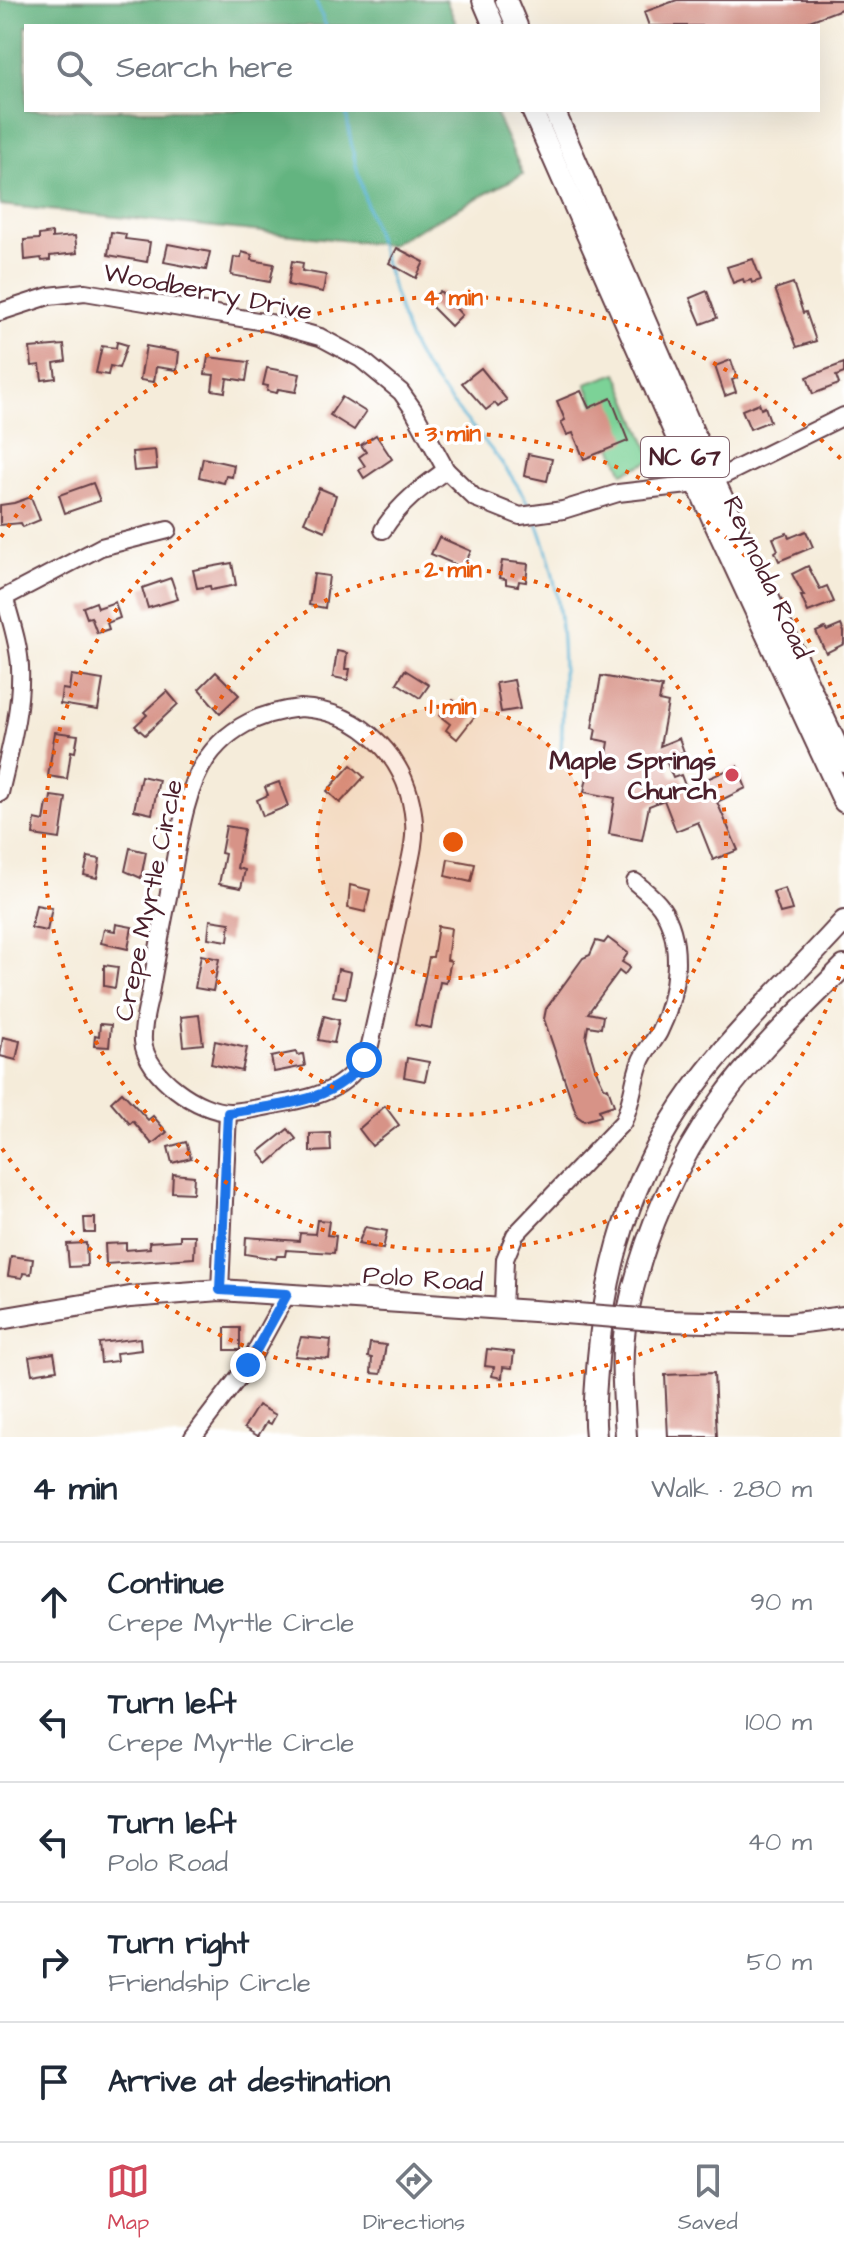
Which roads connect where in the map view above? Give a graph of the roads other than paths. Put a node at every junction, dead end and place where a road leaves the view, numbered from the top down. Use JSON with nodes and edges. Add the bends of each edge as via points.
{"nodes":[{"id":1,"x":483,"y":0,"type":"edge"},
{"id":2,"x":506,"y":0,"type":"edge"},
{"id":3,"x":493,"y":24,"type":"edge"},
{"id":4,"x":516,"y":24,"type":"edge"},
{"id":5,"x":533,"y":112,"type":"edge"},
{"id":6,"x":555,"y":112,"type":"edge"},
{"id":7,"x":0,"y":312,"type":"edge"},
{"id":8,"x":844,"y":416,"type":"edge"},
{"id":9,"x":446,"y":470,"type":"junction"},
{"id":10,"x":705,"y":482,"type":"junction"},
{"id":11,"x":168,"y":530,"type":"dead end"},
{"id":12,"x":383,"y":530,"type":"dead end"},
{"id":13,"x":2,"y":600,"type":"edge"},
{"id":14,"x":844,"y":761,"type":"edge"},
{"id":15,"x":0,"y":793,"type":"edge"},
{"id":16,"x":844,"y":802,"type":"edge"},
{"id":17,"x":635,"y":882,"type":"dead end"},
{"id":18,"x":844,"y":921,"type":"edge"},
{"id":19,"x":844,"y":966,"type":"edge"},
{"id":20,"x":228,"y":1113,"type":"junction"},
{"id":21,"x":220,"y":1290,"type":"junction"},
{"id":22,"x":287,"y":1294,"type":"junction"},
{"id":23,"x":503,"y":1310,"type":"junction"},
{"id":24,"x":844,"y":1317,"type":"edge"},
{"id":25,"x":0,"y":1319,"type":"edge"},
{"id":26,"x":193,"y":1437,"type":"edge"},
{"id":27,"x":596,"y":1437,"type":"edge"},
{"id":28,"x":626,"y":1437,"type":"edge"}],
"edges":[{"from":1,"to":3,"type":"main road"},
{"from":2,"to":4,"type":"main road"},
{"from":5,"to":10,"type":"main road","name":"Reynolda Road","number":"NC 67"},
{"from":6,"to":10,"type":"main road","name":"Reynolda Road","number":"NC 67"},
{"from":7,"to":9,"type":"street","name":"Woodberry Drive","via":[[49,296],[85,292],[270,323],[320,337],[361,359],[401,392]]},
{"from":8,"to":10,"type":"street","name":"Woodberry Drive"},
{"from":9,"to":10,"type":"street","name":"Woodberry Drive","via":[[475,498],[520,516],[618,493]]},
{"from":9,"to":12,"type":"street","via":[[396,509]]},
{"from":10,"to":14,"type":"main road","name":"Reynolda Road","number":"NC 67"},
{"from":10,"to":16,"type":"main road","name":"Reynolda Road","number":"NC 67"},
{"from":11,"to":13,"type":"street","via":[[101,547]]},
{"from":13,"to":15,"type":"street","via":[[20,670]]},
{"from":17,"to":23,"type":"street","via":[[651,895],[669,923],[675,945],[667,1010],[641,1059],[623,1122],[515,1235],[505,1259]]},
{"from":18,"to":27,"type":"main road","via":[[703,1074],[655,1148],[620,1232],[602,1313],[593,1411]]},
{"from":19,"to":28,"type":"main road","via":[[721,1099],[678,1168],[648,1241],[627,1317]]},
{"from":20,"to":20,"type":"street","name":"Crepe Myrtle Circle","via":[[325,1093],[358,1068],[370,1045],[414,821],[405,780],[383,745],[364,728],[330,712],[279,710],[245,723],[207,758],[190,796],[143,1040],[149,1060],[165,1081]]},
{"from":20,"to":21,"type":"street"},
{"from":21,"to":22,"type":"main road","name":"Polo Road"},
{"from":21,"to":25,"type":"main road","name":"Polo Road","via":[[130,1297]]},
{"from":22,"to":23,"type":"main road","name":"Polo Road"},
{"from":22,"to":26,"type":"street","via":[[248,1365]]},
{"from":23,"to":24,"type":"main road","name":"Polo Road","bridge":true,"via":[[788,1324]]}]}
